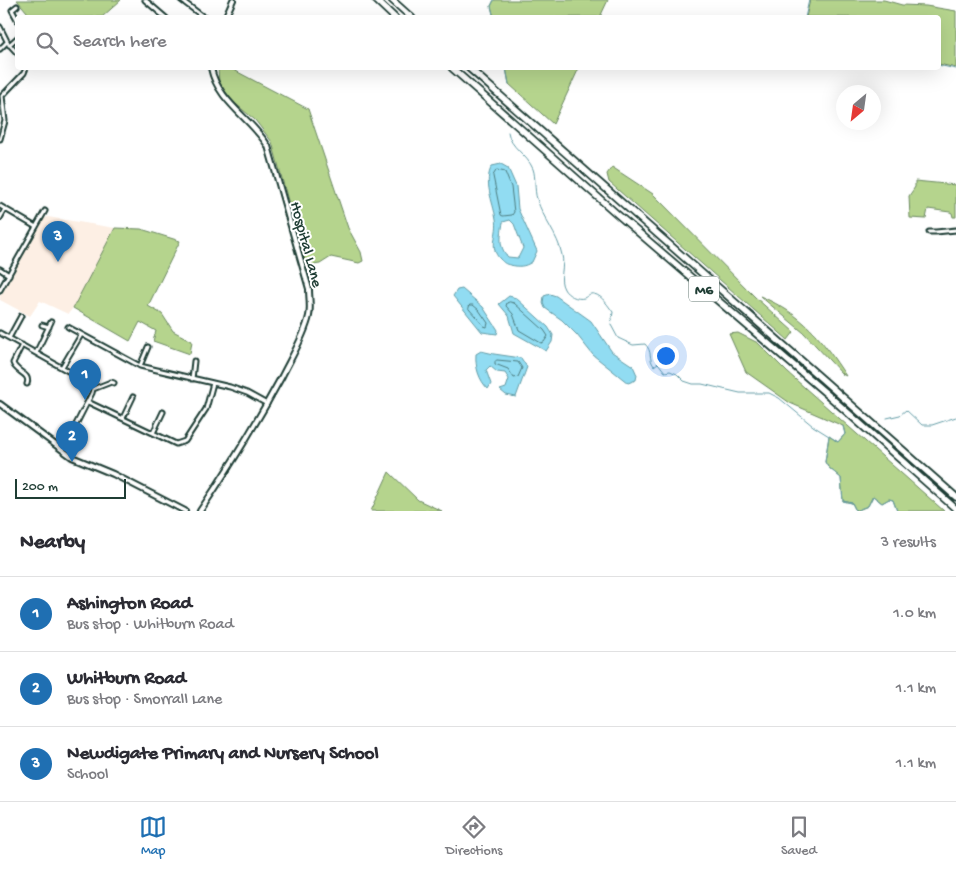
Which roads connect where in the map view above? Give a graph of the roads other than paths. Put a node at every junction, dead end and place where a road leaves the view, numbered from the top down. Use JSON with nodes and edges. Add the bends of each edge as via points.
{"nodes":[{"id":1,"x":145,"y":0,"type":"edge"},
{"id":2,"x":181,"y":0,"type":"edge"},
{"id":3,"x":233,"y":0,"type":"edge"},
{"id":4,"x":376,"y":0,"type":"edge"},
{"id":5,"x":392,"y":0,"type":"edge"},
{"id":6,"x":17,"y":6,"type":"dead end"},
{"id":7,"x":162,"y":15,"type":"edge"},
{"id":8,"x":201,"y":15,"type":"edge"},
{"id":9,"x":226,"y":15,"type":"edge"},
{"id":10,"x":392,"y":15,"type":"edge"},
{"id":11,"x":409,"y":15,"type":"edge"},
{"id":12,"x":15,"y":16,"type":"edge"},
{"id":13,"x":0,"y":27,"type":"edge"},
{"id":14,"x":15,"y":39,"type":"edge"},
{"id":15,"x":8,"y":43,"type":"junction"},
{"id":16,"x":0,"y":49,"type":"edge"},
{"id":17,"x":15,"y":51,"type":"edge"},
{"id":18,"x":25,"y":70,"type":"edge"},
{"id":19,"x":212,"y":70,"type":"edge"},
{"id":20,"x":454,"y":70,"type":"edge"},
{"id":21,"x":471,"y":70,"type":"edge"},
{"id":22,"x":0,"y":140,"type":"edge"},
{"id":23,"x":0,"y":206,"type":"edge"},
{"id":24,"x":5,"y":209,"type":"junction"},
{"id":25,"x":45,"y":211,"type":"dead end"},
{"id":26,"x":0,"y":218,"type":"edge"},
{"id":27,"x":36,"y":227,"type":"junction"},
{"id":28,"x":956,"y":230,"type":"edge"},
{"id":29,"x":929,"y":232,"type":"dead end"},
{"id":30,"x":0,"y":269,"type":"edge"},
{"id":31,"x":9,"y":275,"type":"junction"},
{"id":32,"x":0,"y":290,"type":"edge"},
{"id":33,"x":21,"y":316,"type":"dead end"},
{"id":34,"x":51,"y":322,"type":"dead end"},
{"id":35,"x":42,"y":325,"type":"dead end"},
{"id":36,"x":50,"y":327,"type":"junction"},
{"id":37,"x":68,"y":327,"type":"dead end"},
{"id":38,"x":0,"y":333,"type":"edge"},
{"id":39,"x":81,"y":335,"type":"junction"},
{"id":40,"x":9,"y":338,"type":"junction"},
{"id":41,"x":22,"y":345,"type":"junction"},
{"id":42,"x":149,"y":346,"type":"dead end"},
{"id":43,"x":36,"y":353,"type":"junction"},
{"id":44,"x":194,"y":361,"type":"dead end"},
{"id":45,"x":140,"y":366,"type":"junction"},
{"id":46,"x":62,"y":367,"type":"junction"},
{"id":47,"x":192,"y":379,"type":"junction"},
{"id":48,"x":114,"y":383,"type":"dead end"},
{"id":49,"x":213,"y":383,"type":"junction"},
{"id":50,"x":28,"y":384,"type":"dead end"},
{"id":51,"x":93,"y":389,"type":"junction"},
{"id":52,"x":133,"y":397,"type":"dead end"},
{"id":53,"x":88,"y":402,"type":"junction"},
{"id":54,"x":0,"y":404,"type":"edge"},
{"id":55,"x":267,"y":404,"type":"junction"},
{"id":56,"x":163,"y":412,"type":"dead end"},
{"id":57,"x":123,"y":418,"type":"junction"},
{"id":58,"x":153,"y":433,"type":"junction"},
{"id":59,"x":63,"y":450,"type":"junction"},
{"id":60,"x":956,"y":497,"type":"edge"},
{"id":61,"x":956,"y":510,"type":"edge"},
{"id":62,"x":185,"y":511,"type":"edge"},
{"id":63,"x":200,"y":511,"type":"edge"}],
"edges":[{"from":1,"to":7,"type":"street"},
{"from":2,"to":8,"type":"street"},
{"from":3,"to":9,"type":"street"},
{"from":4,"to":10,"type":"highway"},
{"from":5,"to":11,"type":"highway"},
{"from":6,"to":12,"type":"street","via":[[12,10]]},
{"from":13,"to":15,"type":"street"},
{"from":14,"to":15,"type":"street"},
{"from":15,"to":16,"type":"street"},
{"from":15,"to":17,"type":"street"},
{"from":18,"to":22,"type":"street","via":[[2,96],[6,121]]},
{"from":19,"to":55,"type":"street","name":"Hospital Lane","via":[[221,93],[260,133],[268,146],[308,289],[308,319]]},
{"from":20,"to":61,"type":"highway","number":"M6"},
{"from":21,"to":60,"type":"highway","number":"M6"},
{"from":23,"to":24,"type":"street"},
{"from":24,"to":26,"type":"street"},
{"from":24,"to":27,"type":"street"},
{"from":25,"to":27,"type":"street"},
{"from":27,"to":31,"type":"street"},
{"from":28,"to":29,"type":"street"},
{"from":30,"to":31,"type":"street"},
{"from":31,"to":32,"type":"street"},
{"from":33,"to":40,"type":"street"},
{"from":34,"to":36,"type":"street"},
{"from":35,"to":36,"type":"street"},
{"from":36,"to":43,"type":"street"},
{"from":37,"to":39,"type":"street"},
{"from":38,"to":40,"type":"street"},
{"from":39,"to":45,"type":"street"},
{"from":39,"to":46,"type":"street"},
{"from":40,"to":41,"type":"street"},
{"from":41,"to":43,"type":"street"},
{"from":41,"to":50,"type":"street","via":[[13,363],[28,378]]},
{"from":42,"to":45,"type":"street"},
{"from":43,"to":46,"type":"street"},
{"from":44,"to":47,"type":"street"},
{"from":45,"to":47,"type":"street"},
{"from":46,"to":51,"type":"street","via":[[88,381]]},
{"from":47,"to":49,"type":"street"},
{"from":48,"to":51,"type":"street"},
{"from":49,"to":55,"type":"street","via":[[247,393]]},
{"from":49,"to":58,"type":"street","via":[[208,404],[185,441],[176,444]]},
{"from":51,"to":53,"type":"street"},
{"from":52,"to":57,"type":"street"},
{"from":53,"to":57,"type":"street"},
{"from":53,"to":59,"type":"street"},
{"from":54,"to":59,"type":"street"},
{"from":55,"to":63,"type":"street","name":"Hospital Lane"},
{"from":56,"to":58,"type":"street"},
{"from":57,"to":58,"type":"street"},
{"from":59,"to":62,"type":"street","via":[[83,463],[113,474]]}]}
